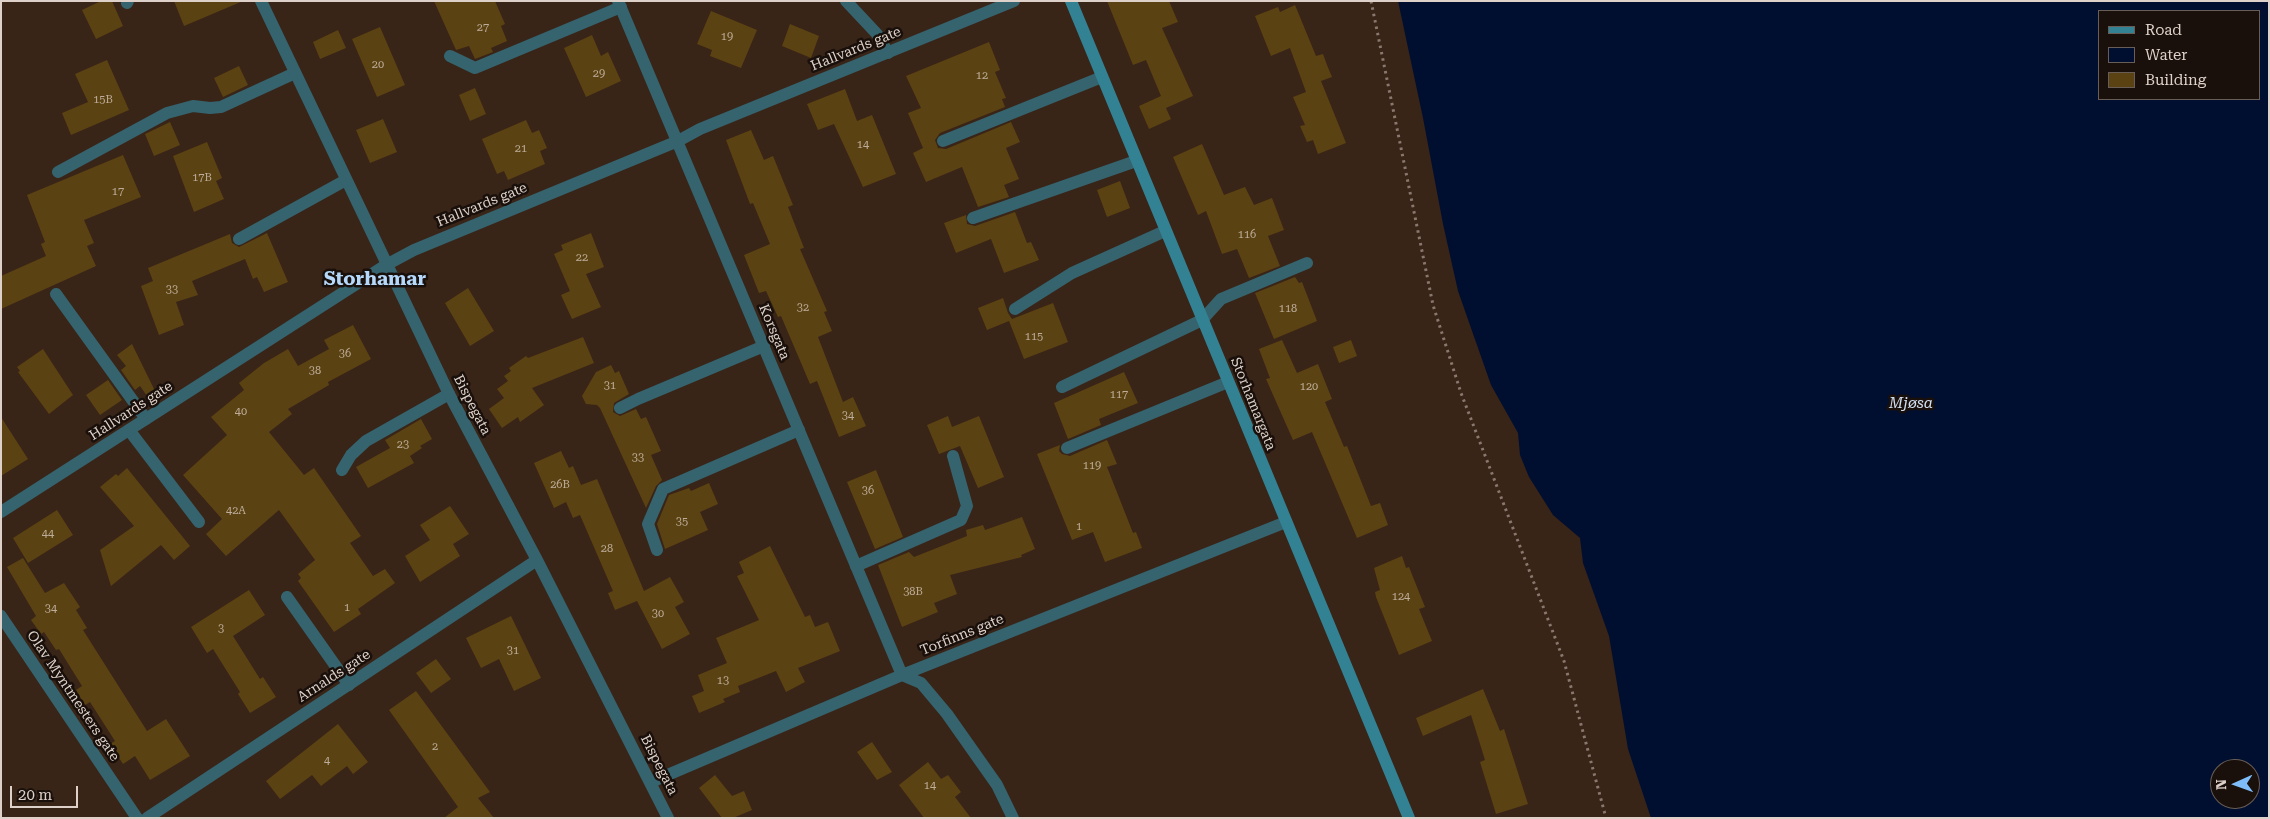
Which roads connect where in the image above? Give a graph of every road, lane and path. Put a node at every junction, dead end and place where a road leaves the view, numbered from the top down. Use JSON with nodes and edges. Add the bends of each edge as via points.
{"nodes":[{"id":1,"x":261,"y":1,"type":"edge"},
{"id":2,"x":846,"y":1,"type":"edge"},
{"id":3,"x":1014,"y":1,"type":"edge"},
{"id":4,"x":1070,"y":1,"type":"edge"},
{"id":5,"x":1371,"y":1,"type":"edge"},
{"id":6,"x":620,"y":4,"type":"edge"},
{"id":7,"x":888,"y":53,"type":"junction"},
{"id":8,"x":450,"y":56,"type":"dead end"},
{"id":9,"x":295,"y":73,"type":"junction"},
{"id":10,"x":1102,"y":77,"type":"junction"},
{"id":11,"x":678,"y":141,"type":"junction"},
{"id":12,"x":943,"y":142,"type":"dead end"},
{"id":13,"x":1136,"y":161,"type":"junction"},
{"id":14,"x":58,"y":172,"type":"dead end"},
{"id":15,"x":346,"y":180,"type":"junction"},
{"id":16,"x":974,"y":218,"type":"dead end"},
{"id":17,"x":1165,"y":230,"type":"junction"},
{"id":18,"x":240,"y":239,"type":"dead end"},
{"id":19,"x":1307,"y":264,"type":"dead end"},
{"id":20,"x":386,"y":265,"type":"junction"},
{"id":21,"x":56,"y":294,"type":"dead end"},
{"id":22,"x":1015,"y":309,"type":"dead end"},
{"id":23,"x":1202,"y":320,"type":"junction"},
{"id":24,"x":764,"y":346,"type":"junction"},
{"id":25,"x":1228,"y":382,"type":"junction"},
{"id":26,"x":1062,"y":387,"type":"dead end"},
{"id":27,"x":449,"y":394,"type":"junction"},
{"id":28,"x":620,"y":408,"type":"dead end"},
{"id":29,"x":146,"y":419,"type":"junction"},
{"id":30,"x":129,"y":430,"type":"junction"},
{"id":31,"x":799,"y":430,"type":"junction"},
{"id":32,"x":1066,"y":448,"type":"dead end"},
{"id":33,"x":953,"y":456,"type":"dead end"},
{"id":34,"x":342,"y":470,"type":"dead end"},
{"id":35,"x":1,"y":512,"type":"edge"},
{"id":36,"x":199,"y":522,"type":"dead end"},
{"id":37,"x":1286,"y":522,"type":"junction"},
{"id":38,"x":657,"y":550,"type":"dead end"},
{"id":39,"x":537,"y":560,"type":"junction"},
{"id":40,"x":856,"y":566,"type":"junction"},
{"id":41,"x":287,"y":597,"type":"dead end"},
{"id":42,"x":1,"y":616,"type":"edge"},
{"id":43,"x":902,"y":675,"type":"junction"},
{"id":44,"x":349,"y":685,"type":"junction"},
{"id":45,"x":651,"y":782,"type":"junction"},
{"id":46,"x":137,"y":818,"type":"edge"},
{"id":47,"x":147,"y":818,"type":"edge"},
{"id":48,"x":668,"y":818,"type":"edge"},
{"id":49,"x":1013,"y":818,"type":"edge"},
{"id":50,"x":1409,"y":818,"type":"edge"},
{"id":51,"x":1606,"y":818,"type":"edge"}],
"edges":[{"from":1,"to":9,"type":"street","name":"Bispegata"},
{"from":2,"to":7,"type":"street","via":[[877,34]]},
{"from":3,"to":7,"type":"street","name":"Hallvards gate"},
{"from":4,"to":10,"type":"main road","name":"Storhamargata"},
{"from":5,"to":51,"type":"path","via":[[1433,305],[1461,393],[1564,661]]},
{"from":6,"to":8,"type":"street","via":[[475,68]]},
{"from":6,"to":11,"type":"street","name":"Korsgata"},
{"from":7,"to":11,"type":"street","name":"Hallvards gate","via":[[700,129]]},
{"from":9,"to":14,"type":"street","via":[[221,107],[193,106],[167,113]]},
{"from":9,"to":15,"type":"street","name":"Bispegata"},
{"from":10,"to":12,"type":"street"},
{"from":10,"to":13,"type":"main road","name":"Storhamargata"},
{"from":11,"to":20,"type":"street","name":"Hallvards gate","via":[[414,250]]},
{"from":11,"to":24,"type":"street","name":"Korsgata"},
{"from":13,"to":16,"type":"street"},
{"from":13,"to":17,"type":"main road","name":"Storhamargata"},
{"from":15,"to":18,"type":"street"},
{"from":15,"to":20,"type":"street","name":"Bispegata"},
{"from":17,"to":22,"type":"street","via":[[1072,273]]},
{"from":17,"to":23,"type":"main road","name":"Storhamargata"},
{"from":19,"to":23,"type":"street","via":[[1221,299]]},
{"from":20,"to":27,"type":"street","name":"Bispegata"},
{"from":20,"to":29,"type":"street","name":"Hallvards gate"},
{"from":21,"to":29,"type":"street"},
{"from":23,"to":25,"type":"main road","name":"Storhamargata"},
{"from":23,"to":26,"type":"street"},
{"from":24,"to":28,"type":"street"},
{"from":24,"to":31,"type":"street","name":"Korsgata"},
{"from":25,"to":32,"type":"street"},
{"from":25,"to":37,"type":"main road","name":"Storhamargata"},
{"from":27,"to":34,"type":"street","via":[[366,441],[351,455]]},
{"from":27,"to":39,"type":"street","name":"Bispegata"},
{"from":29,"to":30,"type":"street","name":"Hallvards gate"},
{"from":30,"to":35,"type":"street","name":"Hallvards gate"},
{"from":30,"to":36,"type":"street"},
{"from":31,"to":38,"type":"street","via":[[663,488],[648,524]]},
{"from":31,"to":40,"type":"street","name":"Korsgata"},
{"from":33,"to":40,"type":"street","via":[[967,506],[961,520]]},
{"from":37,"to":43,"type":"street","name":"Torfinns gate"},
{"from":37,"to":50,"type":"main road","name":"Storhamargata"},
{"from":39,"to":44,"type":"street","name":"Arnalds gate"},
{"from":39,"to":45,"type":"street","name":"Bispegata"},
{"from":40,"to":43,"type":"street","name":"Korsgata"},
{"from":41,"to":44,"type":"street"},
{"from":42,"to":46,"type":"street","name":"Olav Myntmesters gate"},
{"from":43,"to":45,"type":"street","name":"Torfinns gate"},
{"from":43,"to":49,"type":"street","via":[[921,683],[947,714],[997,785]]},
{"from":44,"to":47,"type":"street","name":"Arnalds gate"},
{"from":45,"to":48,"type":"street","name":"Bispegata"}]}
